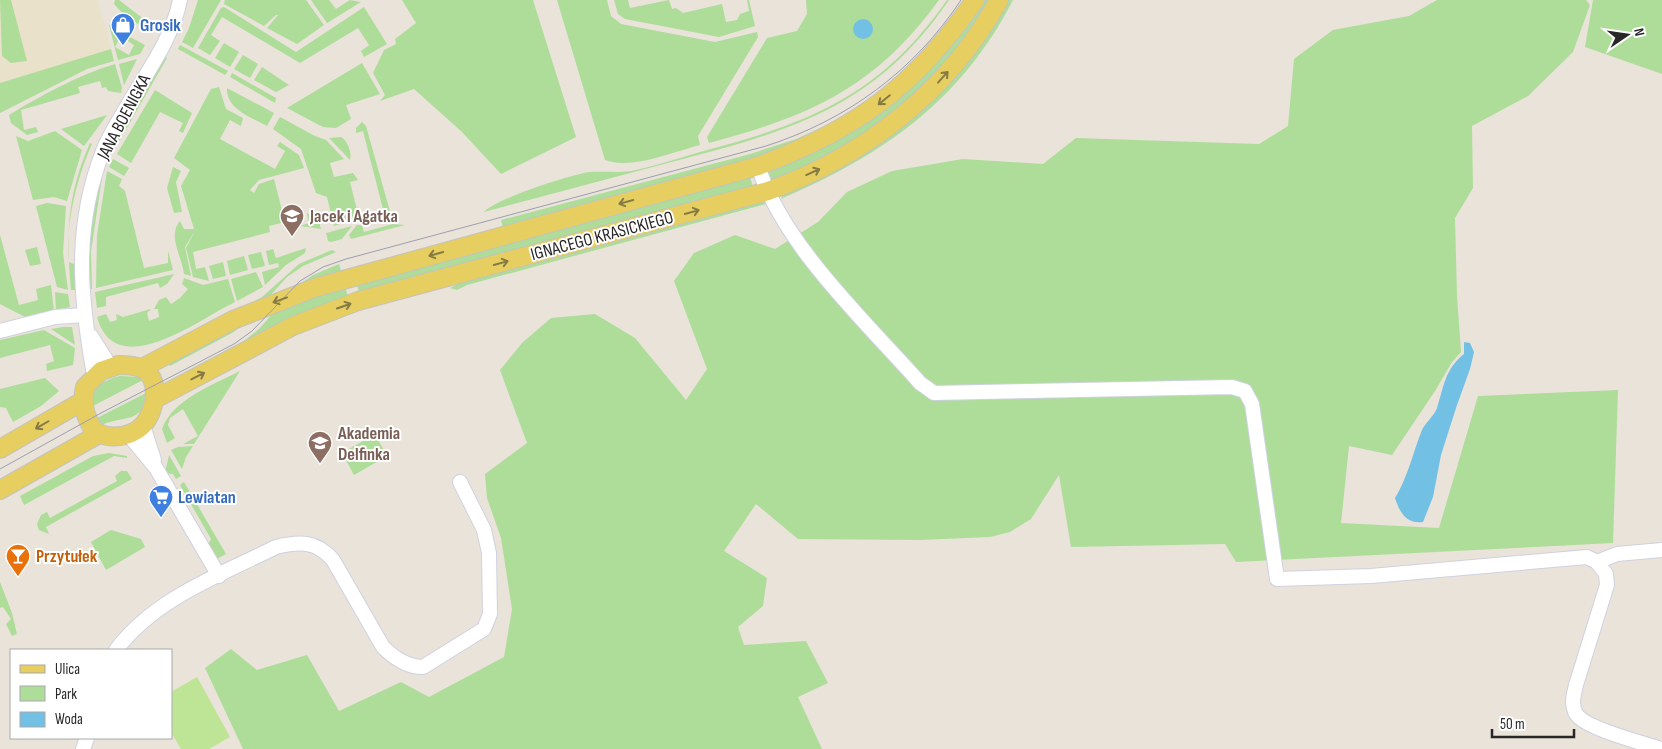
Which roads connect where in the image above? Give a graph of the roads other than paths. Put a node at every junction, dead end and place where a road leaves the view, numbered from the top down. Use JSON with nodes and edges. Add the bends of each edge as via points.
{"nodes":[{"id":1,"x":180,"y":0,"type":"edge"},
{"id":2,"x":975,"y":0,"type":"edge"},
{"id":3,"x":999,"y":0,"type":"edge"},
{"id":4,"x":758,"y":166,"type":"junction"},
{"id":5,"x":768,"y":191,"type":"junction"},
{"id":6,"x":84,"y":315,"type":"junction"},
{"id":7,"x":86,"y":329,"type":"junction"},
{"id":8,"x":0,"y":331,"type":"edge"},
{"id":9,"x":110,"y":366,"type":"junction"},
{"id":10,"x":142,"y":368,"type":"junction"},
{"id":11,"x":94,"y":375,"type":"junction"},
{"id":12,"x":155,"y":399,"type":"junction"},
{"id":13,"x":83,"y":401,"type":"junction"},
{"id":14,"x":136,"y":430,"type":"junction"},
{"id":15,"x":99,"y":434,"type":"junction"},
{"id":16,"x":0,"y":449,"type":"edge"},
{"id":17,"x":460,"y":482,"type":"dead end"},
{"id":18,"x":0,"y":490,"type":"edge"},
{"id":19,"x":1662,"y":550,"type":"edge"},
{"id":20,"x":1597,"y":562,"type":"junction"},
{"id":21,"x":219,"y":576,"type":"junction"},
{"id":22,"x":117,"y":649,"type":"edge"},
{"id":23,"x":1661,"y":749,"type":"edge"}],
"edges":[{"from":1,"to":6,"type":"street","name":"JANA BOENIGKA","via":[[169,34],[104,149],[94,178],[84,230],[81,272]]},
{"from":2,"to":4,"type":"main road","name":"IGNACEGO KRASICKIEGO","one_way":true,"via":[[936,52],[874,108],[841,129]]},
{"from":5,"to":3,"type":"main road","name":"IGNACEGO KRASICKIEGO","one_way":true,"via":[[819,170],[895,122],[930,92],[960,59]]},
{"from":4,"to":5,"type":"street"},
{"from":4,"to":10,"type":"main road","name":"IGNACEGO KRASICKIEGO","one_way":true,"via":[[314,288],[233,320]]},
{"from":12,"to":5,"type":"main road","name":"IGNACEGO KRASICKIEGO","one_way":true,"via":[[317,315]]},
{"from":5,"to":20,"type":"street","via":[[780,217],[813,262],[920,383],[934,393],[1232,387],[1246,391],[1252,404],[1277,579],[1370,576],[1588,557]]},
{"from":6,"to":7,"type":"street","name":"JANA BOENIGKA"},
{"from":6,"to":8,"type":"street","via":[[55,317]]},
{"from":7,"to":9,"type":"street","name":"JANA BOENIGKA"},
{"from":7,"to":11,"type":"street","name":"JANA BOENIGKA"},
{"from":9,"to":10,"type":"main road"},
{"from":9,"to":11,"type":"main road"},
{"from":10,"to":12,"type":"main road","via":[[152,379]]},
{"from":11,"to":13,"type":"main road","via":[[85,387]]},
{"from":12,"to":14,"type":"main road","via":[[150,415]]},
{"from":13,"to":15,"type":"main road","via":[[88,420]]},
{"from":13,"to":16,"type":"main road","one_way":true},
{"from":14,"to":15,"type":"main road","via":[[111,436]]},
{"from":14,"to":21,"type":"street"},
{"from":15,"to":18,"type":"main road"},
{"from":17,"to":21,"type":"street","via":[[484,530],[489,553],[490,614],[484,629],[424,667],[412,667],[383,647],[333,560],[318,547],[296,542],[276,547]]},
{"from":19,"to":20,"type":"street","via":[[1617,554]]},
{"from":20,"to":23,"type":"street","via":[[1606,574],[1607,585],[1572,701],[1576,714],[1588,724]]},
{"from":21,"to":22,"type":"street","via":[[147,616]]}]}
